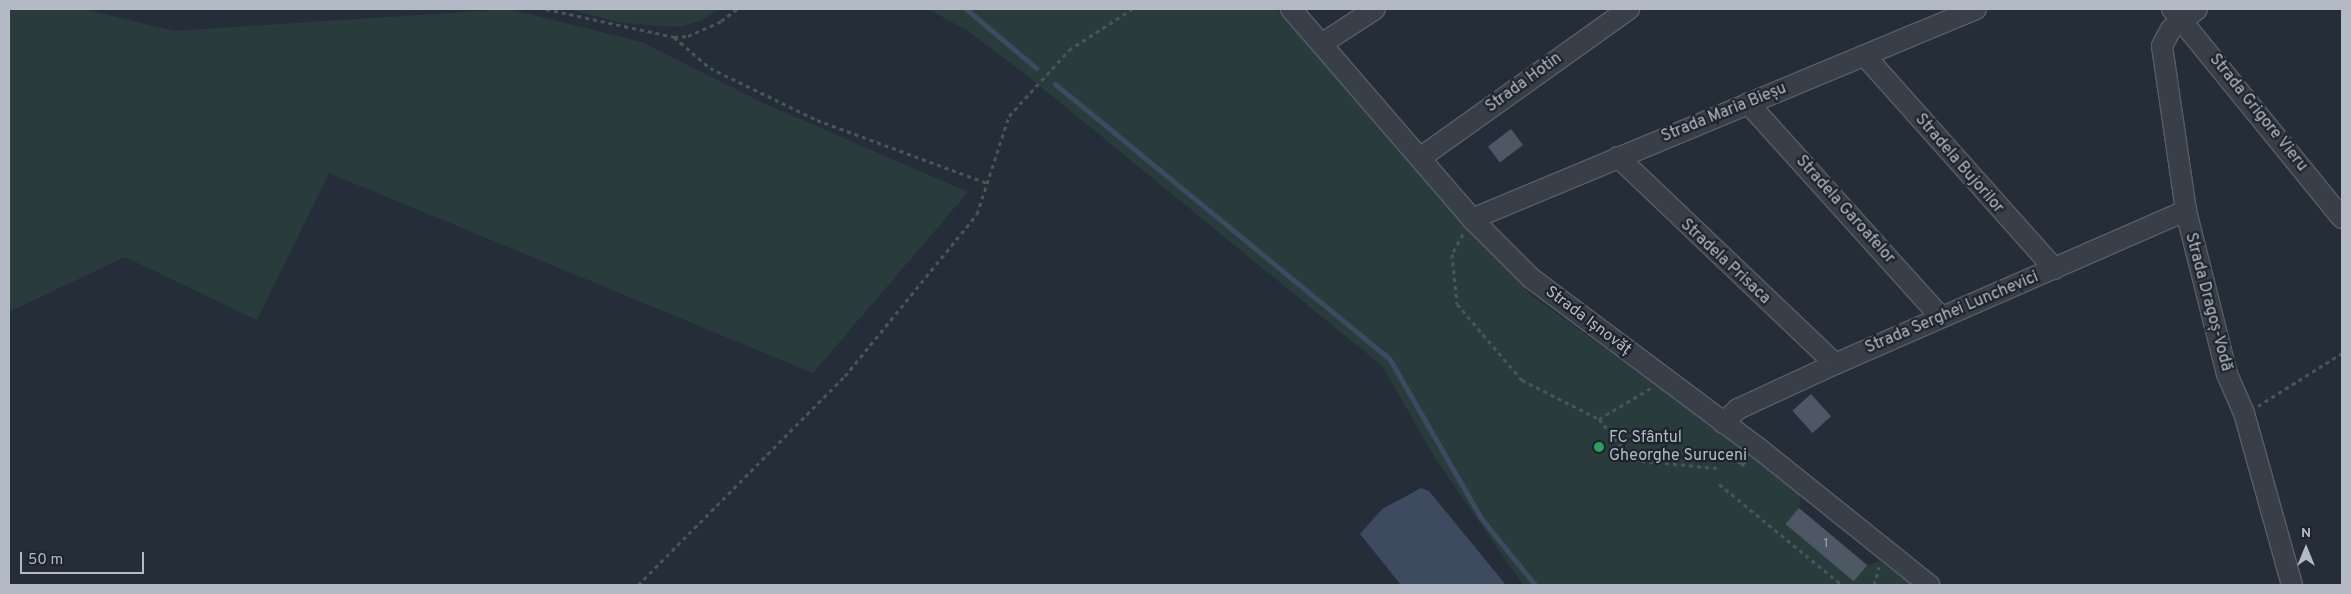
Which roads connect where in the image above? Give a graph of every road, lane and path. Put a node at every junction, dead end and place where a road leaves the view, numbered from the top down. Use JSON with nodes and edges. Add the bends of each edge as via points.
{"nodes":[{"id":1,"x":546,"y":9,"type":"edge"},
{"id":2,"x":737,"y":9,"type":"edge"},
{"id":3,"x":1132,"y":9,"type":"edge"},
{"id":4,"x":1291,"y":9,"type":"edge"},
{"id":5,"x":1374,"y":9,"type":"edge"},
{"id":6,"x":1629,"y":9,"type":"edge"},
{"id":7,"x":1976,"y":9,"type":"edge"},
{"id":8,"x":2184,"y":12,"type":"edge"},
{"id":9,"x":674,"y":37,"type":"junction"},
{"id":10,"x":1323,"y":43,"type":"junction"},
{"id":11,"x":1865,"y":56,"type":"junction"},
{"id":12,"x":1748,"y":102,"type":"junction"},
{"id":13,"x":1618,"y":157,"type":"junction"},
{"id":14,"x":1420,"y":158,"type":"junction"},
{"id":15,"x":987,"y":183,"type":"junction"},
{"id":16,"x":2186,"y":212,"type":"junction"},
{"id":17,"x":2342,"y":218,"type":"edge"},
{"id":18,"x":1472,"y":219,"type":"junction"},
{"id":19,"x":2054,"y":269,"type":"junction"},
{"id":20,"x":1941,"y":316,"type":"junction"},
{"id":21,"x":2342,"y":353,"type":"edge"},
{"id":22,"x":1835,"y":364,"type":"junction"},
{"id":23,"x":1663,"y":378,"type":"junction"},
{"id":24,"x":2244,"y":413,"type":"junction"},
{"id":25,"x":1599,"y":419,"type":"junction"},
{"id":26,"x":1723,"y":423,"type":"junction"},
{"id":27,"x":1717,"y":468,"type":"dead end"},
{"id":28,"x":1719,"y":484,"type":"dead end"},
{"id":29,"x":638,"y":585,"type":"edge"},
{"id":30,"x":1842,"y":585,"type":"edge"},
{"id":31,"x":1928,"y":585,"type":"edge"},
{"id":32,"x":2292,"y":585,"type":"edge"}],
"edges":[{"from":1,"to":9,"type":"path"},
{"from":2,"to":9,"type":"path","via":[[713,25]]},
{"from":3,"to":15,"type":"path","via":[[1069,50],[1009,116]]},
{"from":4,"to":10,"type":"street","name":"Strada Ișnovăț"},
{"from":5,"to":10,"type":"street"},
{"from":6,"to":14,"type":"street","name":"Strada Hotin"},
{"from":7,"to":11,"type":"street","name":"Strada Maria Bieșu"},
{"from":8,"to":16,"type":"street","name":"Strada Dragoș-Vodă","via":[[2164,37],[2162,46]]},
{"from":8,"to":17,"type":"street","name":"Strada Grigore Vieru"},
{"from":9,"to":15,"type":"path","via":[[710,68],[817,120]]},
{"from":10,"to":14,"type":"street","name":"Strada Ișnovăț"},
{"from":11,"to":12,"type":"street","name":"Strada Maria Bieșu"},
{"from":11,"to":19,"type":"street","name":"Stradela Bujorilor"},
{"from":12,"to":13,"type":"street","name":"Strada Maria Bieșu"},
{"from":12,"to":20,"type":"street","name":"Stradela Garoafelor"},
{"from":13,"to":18,"type":"street","name":"Strada Maria Bieșu"},
{"from":13,"to":22,"type":"street","name":"Stradela Prisaca"},
{"from":14,"to":18,"type":"street","name":"Strada Ișnovăț"},
{"from":15,"to":29,"type":"path","via":[[977,214],[846,376]]},
{"from":16,"to":19,"type":"street","name":"Strada Serghei Lunchevici"},
{"from":16,"to":24,"type":"street","name":"Strada Dragoș-Vodă","via":[[2227,374]]},
{"from":18,"to":23,"type":"street","name":"Strada Ișnovăț","via":[[1531,278]]},
{"from":18,"to":25,"type":"path","via":[[1452,254],[1457,304],[1522,380]]},
{"from":19,"to":20,"type":"street","name":"Strada Serghei Lunchevici"},
{"from":20,"to":22,"type":"street","name":"Strada Serghei Lunchevici"},
{"from":21,"to":24,"type":"path"},
{"from":22,"to":26,"type":"street","name":"Strada Serghei Lunchevici","via":[[1738,409]]},
{"from":23,"to":25,"type":"path"},
{"from":23,"to":26,"type":"street","name":"Strada Ișnovăț"},
{"from":24,"to":32,"type":"street","name":"Strada Dragoș-Vodă"},
{"from":25,"to":27,"type":"path","via":[[1633,460]]},
{"from":26,"to":31,"type":"street","name":"Strada Ișnovăț"},
{"from":28,"to":30,"type":"path"}]}
